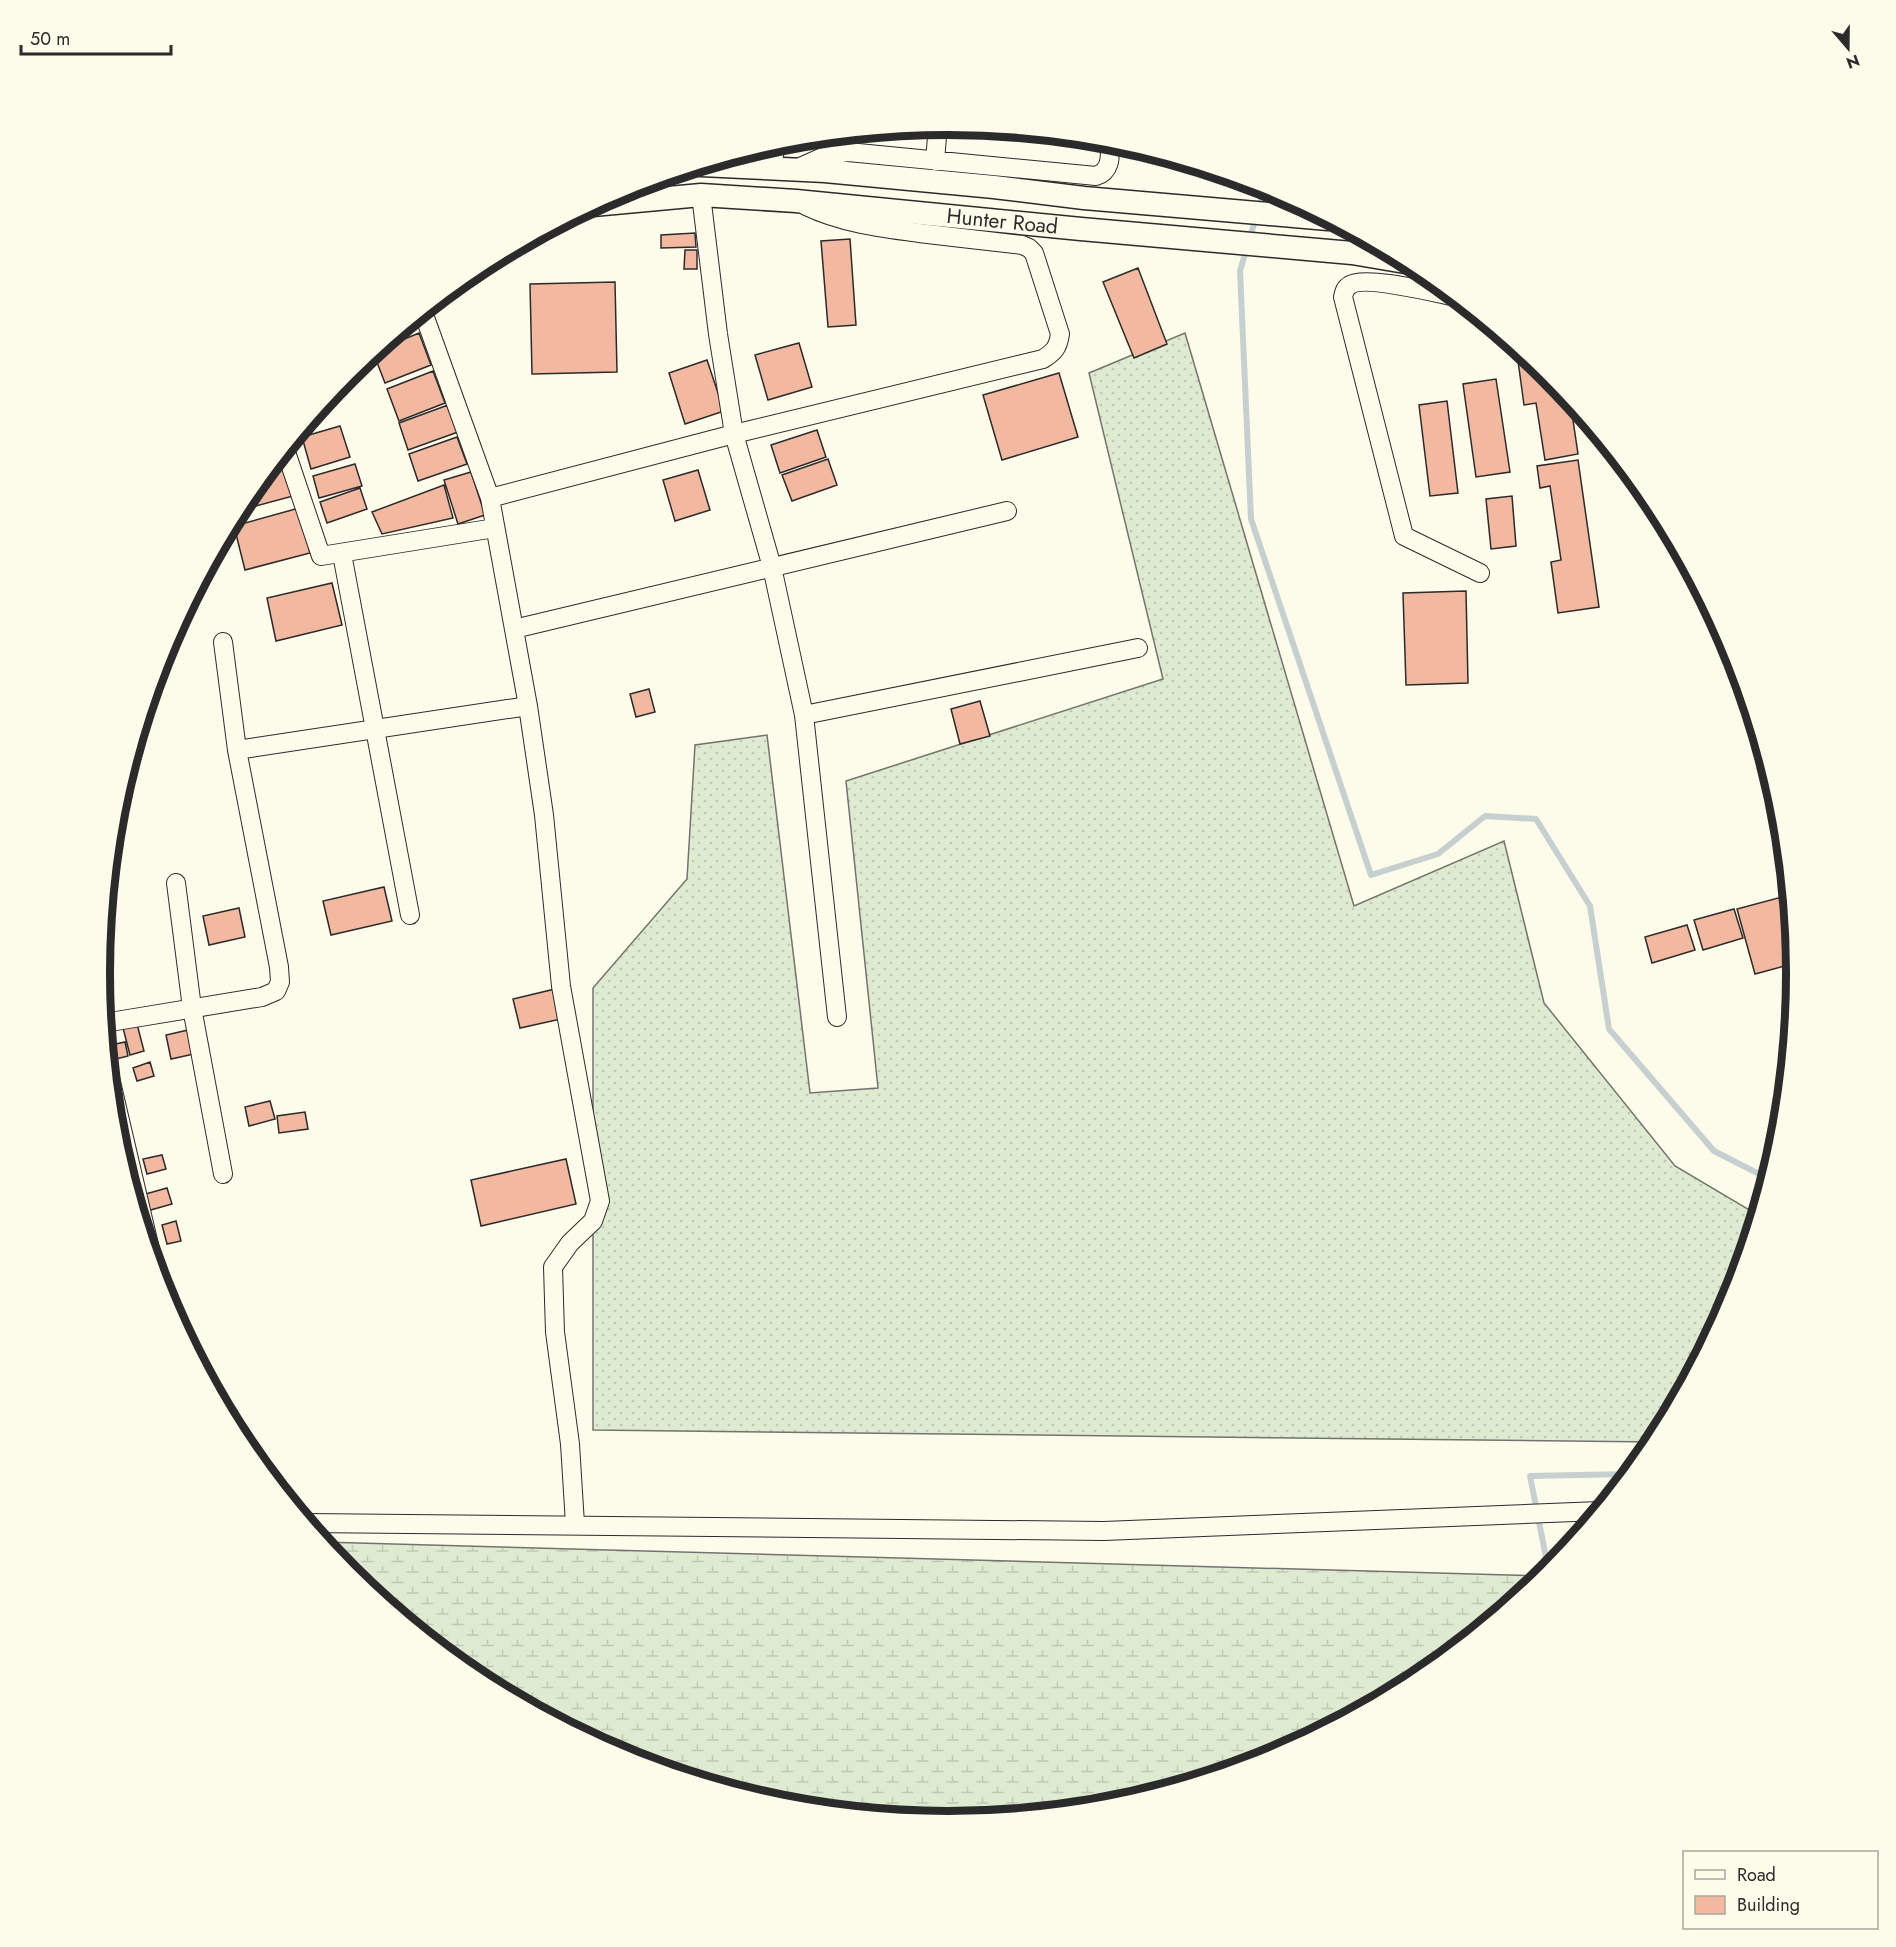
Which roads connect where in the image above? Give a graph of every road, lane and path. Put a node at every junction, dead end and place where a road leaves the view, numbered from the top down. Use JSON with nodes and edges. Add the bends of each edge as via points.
{"nodes":[{"id":1,"x":937,"y":135,"type":"edge"},
{"id":2,"x":1110,"y":151,"type":"edge"},
{"id":3,"x":774,"y":153,"type":"edge"},
{"id":4,"x":935,"y":161,"type":"junction"},
{"id":5,"x":724,"y":166,"type":"edge"},
{"id":6,"x":772,"y":168,"type":"junction"},
{"id":7,"x":794,"y":169,"type":"junction"},
{"id":8,"x":701,"y":195,"type":"junction"},
{"id":9,"x":796,"y":201,"type":"junction"},
{"id":10,"x":619,"y":203,"type":"edge"},
{"id":11,"x":1311,"y":218,"type":"edge"},
{"id":12,"x":1386,"y":259,"type":"edge"},
{"id":13,"x":1438,"y":294,"type":"edge"},
{"id":14,"x":425,"y":318,"type":"edge"},
{"id":15,"x":734,"y":434,"type":"junction"},
{"id":16,"x":288,"y":457,"type":"edge"},
{"id":17,"x":490,"y":498,"type":"junction"},
{"id":18,"x":1007,"y":511,"type":"dead end"},
{"id":19,"x":495,"y":528,"type":"junction"},
{"id":20,"x":342,"y":554,"type":"junction"},
{"id":21,"x":772,"y":567,"type":"junction"},
{"id":22,"x":1480,"y":573,"type":"dead end"},
{"id":23,"x":514,"y":629,"type":"junction"},
{"id":24,"x":223,"y":642,"type":"dead end"},
{"id":25,"x":1138,"y":648,"type":"dead end"},
{"id":26,"x":528,"y":706,"type":"junction"},
{"id":27,"x":804,"y":715,"type":"junction"},
{"id":28,"x":375,"y":729,"type":"junction"},
{"id":29,"x":237,"y":750,"type":"junction"},
{"id":30,"x":176,"y":883,"type":"dead end"},
{"id":31,"x":410,"y":915,"type":"dead end"},
{"id":32,"x":192,"y":1008,"type":"junction"},
{"id":33,"x":837,"y":1017,"type":"dead end"},
{"id":34,"x":111,"y":1022,"type":"edge"},
{"id":35,"x":223,"y":1174,"type":"dead end"},
{"id":36,"x":1590,"y":1512,"type":"edge"},
{"id":37,"x":316,"y":1523,"type":"edge"},
{"id":38,"x":575,"y":1524,"type":"junction"}],
"edges":[{"from":1,"to":4,"type":"street"},
{"from":2,"to":4,"type":"street","via":[[1107,170],[1096,176]]},
{"from":3,"to":6,"type":"street"},
{"from":4,"to":7,"type":"street","via":[[848,152],[825,156]]},
{"from":5,"to":6,"type":"street","name":"Hunter Road"},
{"from":6,"to":7,"type":"street","name":"Hunter Road"},
{"from":7,"to":11,"type":"street","name":"Hunter Road"},
{"from":8,"to":9,"type":"street","name":"Hunter Road"},
{"from":8,"to":10,"type":"street","name":"Hunter Road"},
{"from":8,"to":15,"type":"street"},
{"from":9,"to":12,"type":"street","name":"Hunter Road"},
{"from":9,"to":15,"type":"street","via":[[824,215],[858,223],[1029,248],[1034,253],[1060,334],[1059,344],[1043,359]]},
{"from":13,"to":22,"type":"street","via":[[1368,281],[1350,285],[1343,297],[1404,536]]},
{"from":14,"to":17,"type":"street"},
{"from":15,"to":17,"type":"street"},
{"from":15,"to":21,"type":"street"},
{"from":16,"to":20,"type":"street","via":[[321,556]]},
{"from":17,"to":19,"type":"street"},
{"from":18,"to":21,"type":"street"},
{"from":19,"to":20,"type":"street"},
{"from":19,"to":23,"type":"street"},
{"from":20,"to":28,"type":"street"},
{"from":21,"to":23,"type":"street"},
{"from":21,"to":27,"type":"street"},
{"from":23,"to":26,"type":"street"},
{"from":24,"to":29,"type":"street"},
{"from":25,"to":27,"type":"street"},
{"from":26,"to":28,"type":"street"},
{"from":26,"to":38,"type":"street","via":[[544,815],[561,986],[600,1201],[593,1221],[553,1267],[555,1332],[570,1444]]},
{"from":27,"to":33,"type":"street"},
{"from":28,"to":29,"type":"street"},
{"from":28,"to":31,"type":"street"},
{"from":29,"to":32,"type":"street","via":[[280,982],[276,991],[262,997]]},
{"from":30,"to":32,"type":"street"},
{"from":32,"to":34,"type":"street"},
{"from":32,"to":35,"type":"street"},
{"from":36,"to":38,"type":"street","via":[[1104,1531]]},
{"from":37,"to":38,"type":"street"}]}
